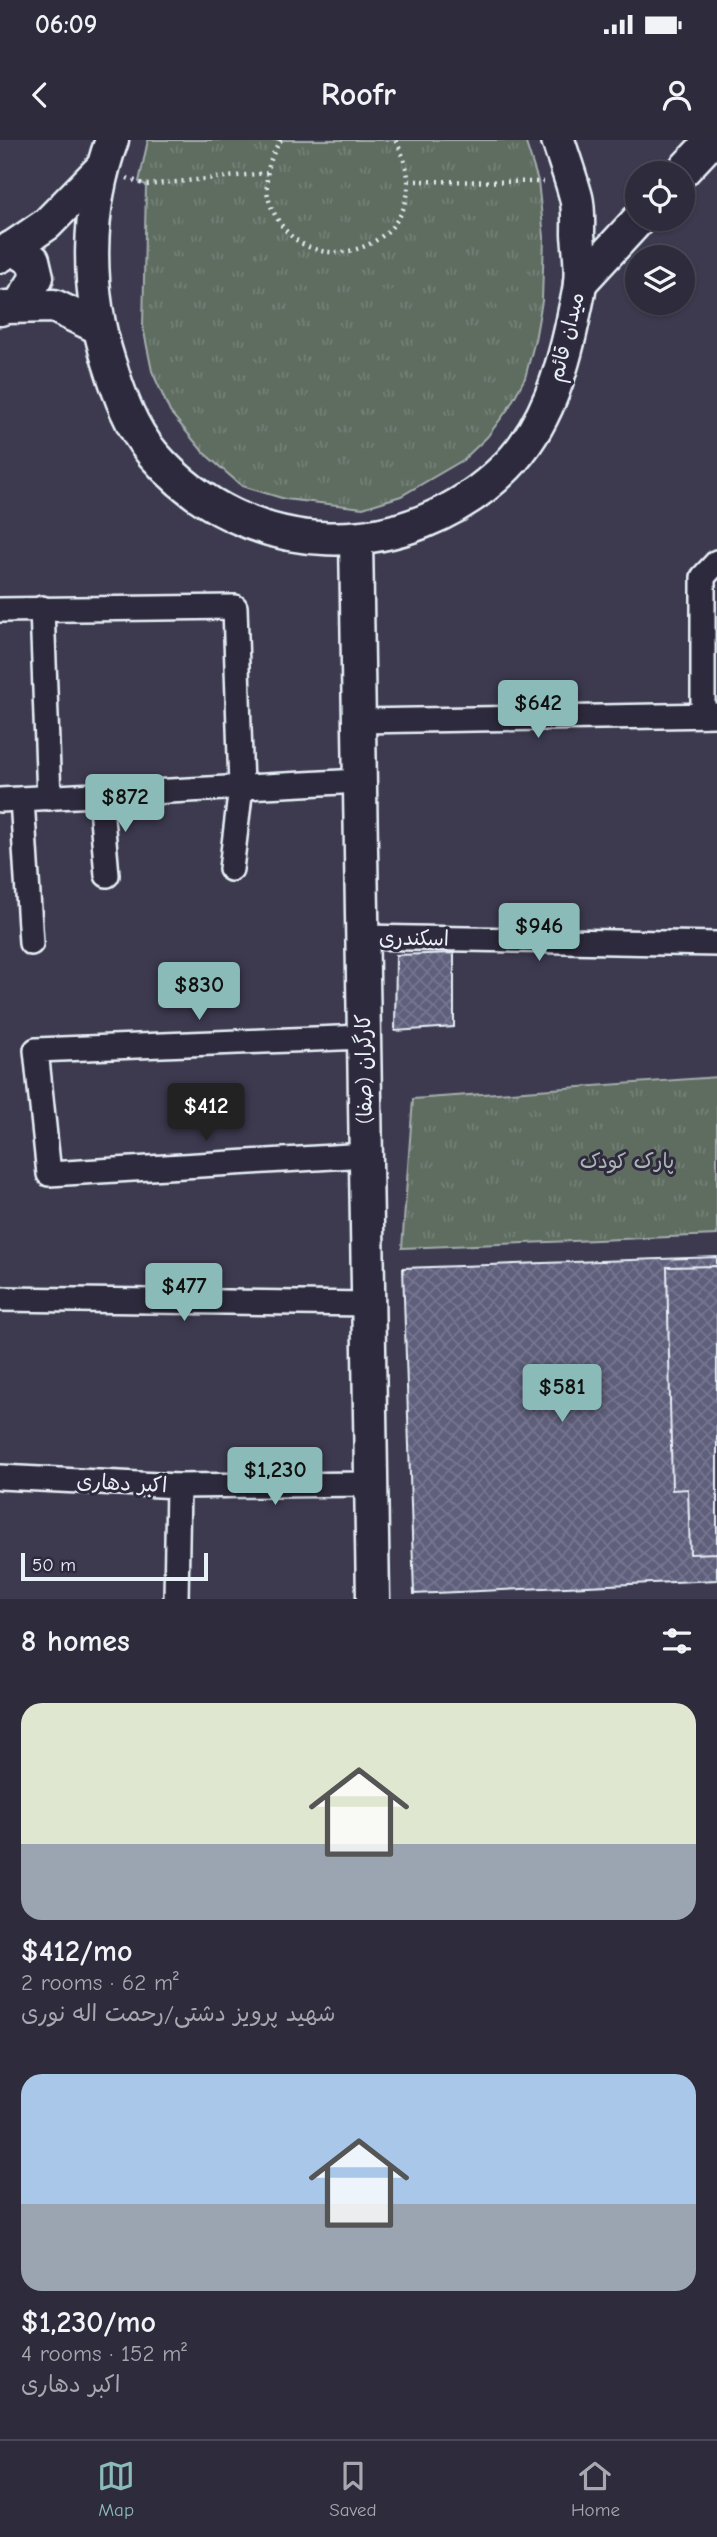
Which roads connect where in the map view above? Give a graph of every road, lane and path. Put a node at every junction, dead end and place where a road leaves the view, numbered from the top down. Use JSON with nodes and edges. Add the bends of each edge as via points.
{"nodes":[{"id":1,"x":281,"y":140,"type":"edge"},
{"id":2,"x":395,"y":140,"type":"edge"},
{"id":3,"x":558,"y":140,"type":"edge"},
{"id":4,"x":712,"y":140,"type":"edge"},
{"id":5,"x":107,"y":154,"type":"edge"},
{"id":6,"x":692,"y":161,"type":"edge"},
{"id":7,"x":267,"y":173,"type":"junction"},
{"id":8,"x":409,"y":181,"type":"junction"},
{"id":9,"x":571,"y":183,"type":"junction"},
{"id":10,"x":628,"y":231,"type":"edge"},
{"id":11,"x":6,"y":252,"type":"edge"},
{"id":12,"x":580,"y":283,"type":"junction"},
{"id":13,"x":9,"y":308,"type":"edge"},
{"id":14,"x":97,"y":327,"type":"junction"},
{"id":15,"x":356,"y":539,"type":"junction"},
{"id":16,"x":717,"y":562,"type":"edge"},
{"id":17,"x":42,"y":608,"type":"junction"},
{"id":18,"x":0,"y":610,"type":"edge"},
{"id":19,"x":710,"y":715,"type":"edge"},
{"id":20,"x":359,"y":721,"type":"junction"},
{"id":21,"x":360,"y":782,"type":"junction"},
{"id":22,"x":242,"y":788,"type":"junction"},
{"id":23,"x":100,"y":795,"type":"junction"},
{"id":24,"x":49,"y":798,"type":"junction"},
{"id":25,"x":11,"y":800,"type":"edge"},
{"id":26,"x":231,"y":869,"type":"dead end"},
{"id":27,"x":107,"y":875,"type":"dead end"},
{"id":28,"x":362,"y":937,"type":"junction"},
{"id":29,"x":31,"y":943,"type":"dead end"},
{"id":30,"x":717,"y":944,"type":"edge"},
{"id":31,"x":364,"y":1037,"type":"junction"},
{"id":32,"x":366,"y":1155,"type":"junction"},
{"id":33,"x":0,"y":1299,"type":"edge"},
{"id":34,"x":368,"y":1304,"type":"junction"},
{"id":35,"x":0,"y":1477,"type":"edge"},
{"id":36,"x":371,"y":1483,"type":"junction"},
{"id":37,"x":178,"y":1486,"type":"junction"},
{"id":38,"x":176,"y":1599,"type":"edge"},
{"id":39,"x":373,"y":1599,"type":"edge"}],
"edges":[{"from":1,"to":7,"type":"path"},
{"from":2,"to":8,"type":"path","via":[[405,157]]},
{"from":3,"to":9,"type":"main road","name":"میدان قائم"},
{"from":4,"to":6,"type":"main road"},
{"from":5,"to":7,"type":"path","via":[[146,185]]},
{"from":5,"to":11,"type":"main road","via":[[47,224]]},
{"from":5,"to":14,"type":"main road","name":"میدان قائم","via":[[91,247]]},
{"from":7,"to":8,"type":"path","via":[[267,195],[275,216],[307,246],[328,253],[351,252],[374,243],[393,227],[405,205]]},
{"from":8,"to":9,"type":"path"},
{"from":9,"to":12,"type":"main road","name":"میدان قائم","via":[[576,199]]},
{"from":10,"to":12,"type":"main road"},
{"from":11,"to":13,"type":"main road","via":[[33,260],[37,277]]},
{"from":12,"to":15,"type":"main road","name":"میدان قائم","via":[[563,365],[542,418],[508,465],[464,502],[412,527]]},
{"from":13,"to":14,"type":"main road","via":[[54,306]]},
{"from":14,"to":15,"type":"main road","name":"میدان قائم","via":[[122,404],[152,453],[193,493],[243,522],[298,537]]},
{"from":15,"to":20,"type":"main road","name":"کارگران (صفا)"},
{"from":16,"to":19,"type":"street","via":[[703,577]]},
{"from":17,"to":18,"type":"street"},
{"from":17,"to":22,"type":"street","via":[[235,607]]},
{"from":17,"to":24,"type":"street"},
{"from":19,"to":20,"type":"street"},
{"from":20,"to":21,"type":"main road","name":"کارگران (صفا)"},
{"from":21,"to":22,"type":"street"},
{"from":21,"to":28,"type":"main road","name":"کارگران (صفا)"},
{"from":22,"to":23,"type":"street"},
{"from":22,"to":26,"type":"street"},
{"from":23,"to":24,"type":"street"},
{"from":23,"to":27,"type":"street"},
{"from":24,"to":25,"type":"street"},
{"from":25,"to":29,"type":"street"},
{"from":28,"to":30,"type":"street","name":"اسکندری"},
{"from":28,"to":31,"type":"main road","name":"کارگران (صفا)"},
{"from":31,"to":32,"type":"main road","name":"کارگران (صفا)"},
{"from":31,"to":32,"type":"street","via":[[36,1050],[49,1174]]},
{"from":32,"to":34,"type":"main road","name":"کارگران (صفا)"},
{"from":33,"to":34,"type":"street"},
{"from":34,"to":36,"type":"main road","name":"کارگران (صفا)"},
{"from":35,"to":37,"type":"street","name":"اکبر دهاری"},
{"from":36,"to":37,"type":"street","name":"اکبر دهاری"},
{"from":36,"to":39,"type":"main road","name":"کارگران (صفا)"},
{"from":37,"to":38,"type":"street"}]}
